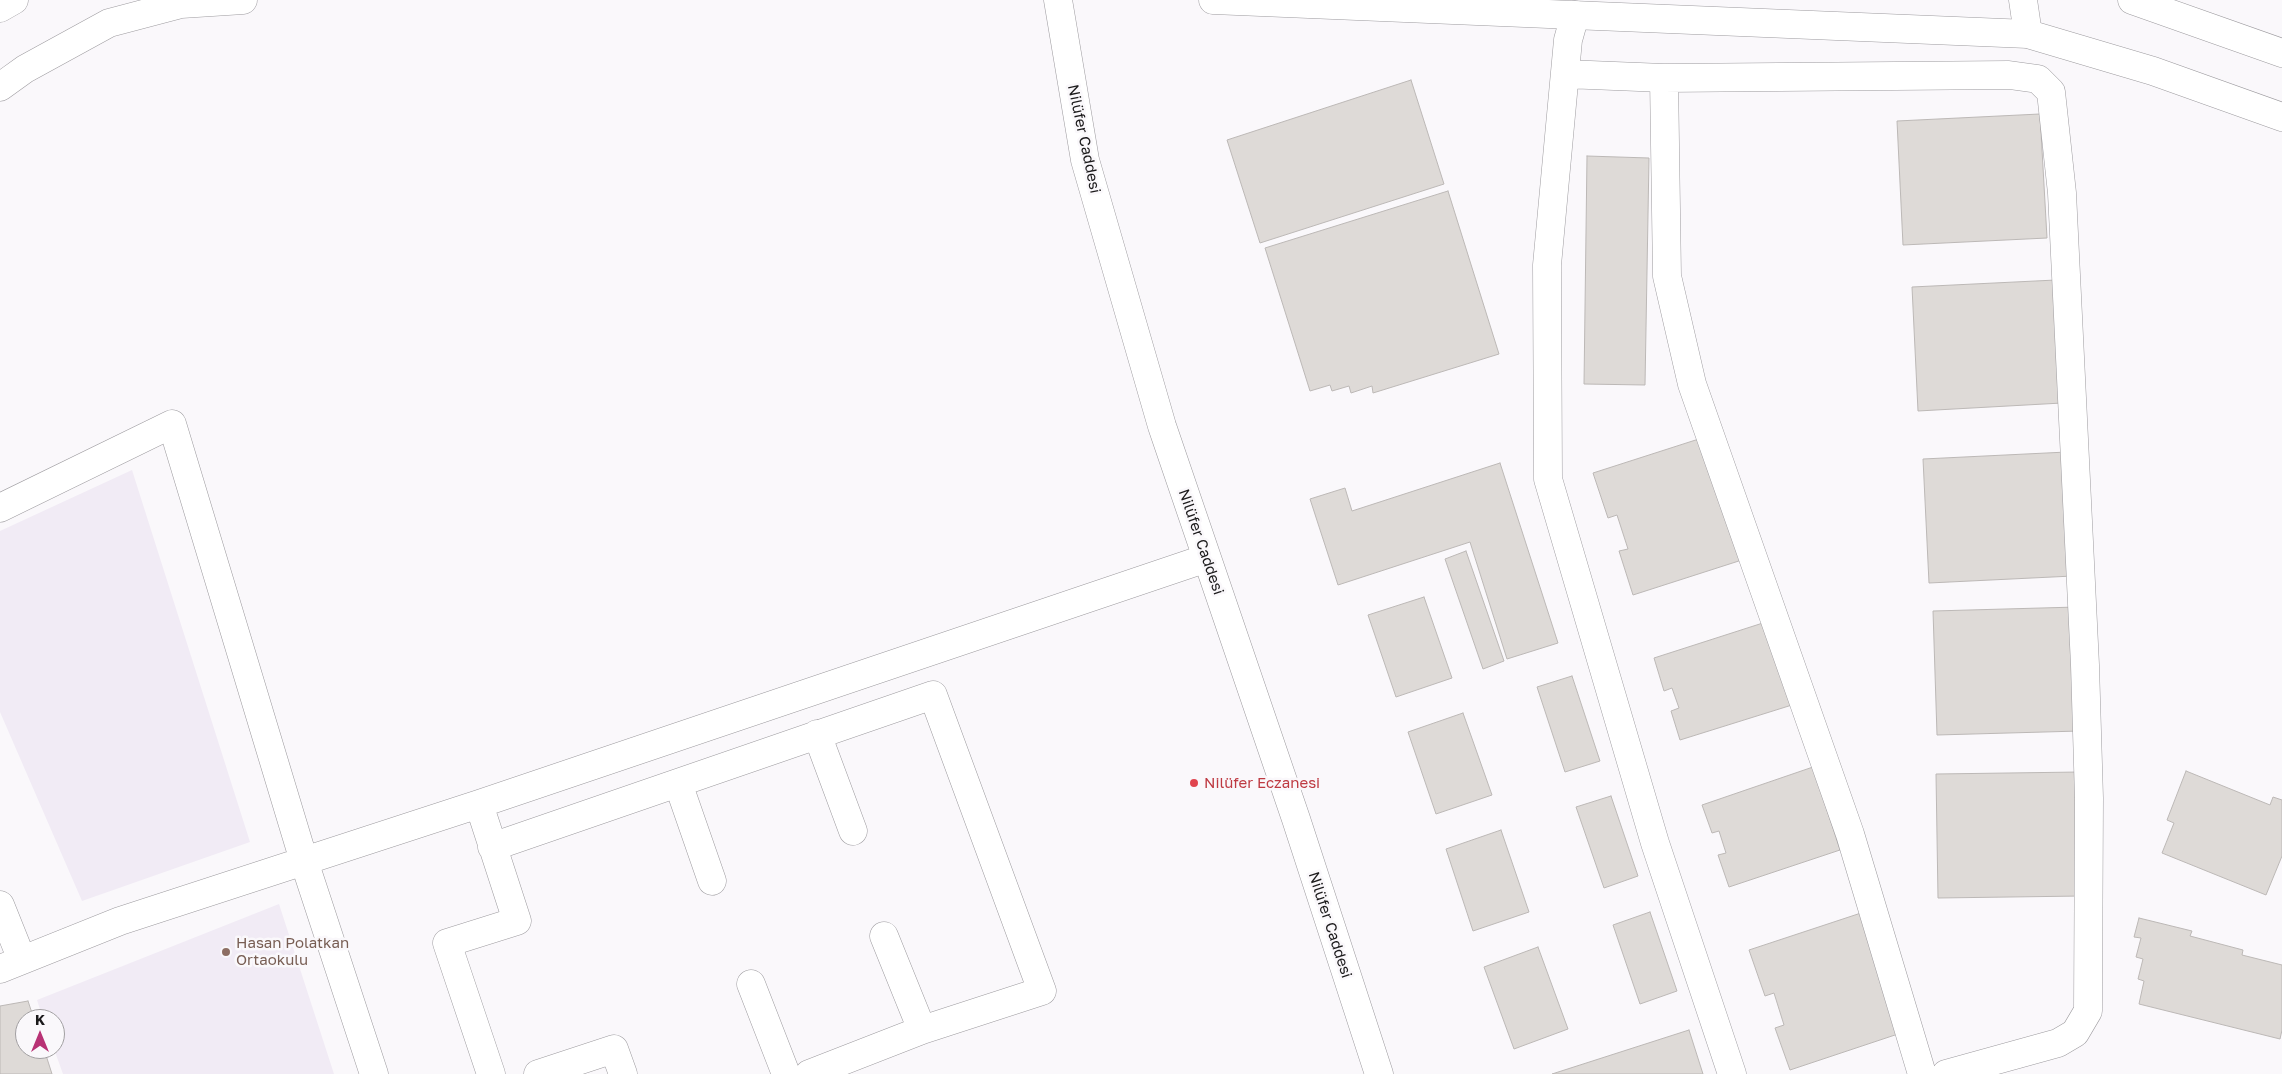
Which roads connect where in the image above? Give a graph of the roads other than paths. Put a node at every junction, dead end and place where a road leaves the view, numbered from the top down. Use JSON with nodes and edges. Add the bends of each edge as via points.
{"nodes":[{"id":1,"x":14,"y":0,"type":"edge"},
{"id":2,"x":243,"y":0,"type":"edge"},
{"id":3,"x":1058,"y":0,"type":"edge"},
{"id":4,"x":1213,"y":0,"type":"edge"},
{"id":5,"x":2023,"y":0,"type":"edge"},
{"id":6,"x":2132,"y":0,"type":"edge"},
{"id":7,"x":0,"y":8,"type":"edge"},
{"id":8,"x":1575,"y":15,"type":"junction"},
{"id":9,"x":2028,"y":34,"type":"junction"},
{"id":10,"x":2282,"y":53,"type":"edge"},
{"id":11,"x":1565,"y":74,"type":"junction"},
{"id":12,"x":1664,"y":78,"type":"junction"},
{"id":13,"x":0,"y":87,"type":"edge"},
{"id":14,"x":2282,"y":117,"type":"edge"},
{"id":15,"x":0,"y":508,"type":"edge"},
{"id":16,"x":1207,"y":558,"type":"junction"},
{"id":17,"x":817,"y":734,"type":"junction"},
{"id":18,"x":678,"y":783,"type":"junction"},
{"id":19,"x":479,"y":804,"type":"junction"},
{"id":20,"x":853,"y":831,"type":"dead end"},
{"id":21,"x":492,"y":847,"type":"junction"},
{"id":22,"x":304,"y":861,"type":"junction"},
{"id":23,"x":712,"y":880,"type":"dead end"},
{"id":24,"x":0,"y":905,"type":"edge"},
{"id":25,"x":884,"y":936,"type":"dead end"},
{"id":26,"x":11,"y":964,"type":"edge"},
{"id":27,"x":751,"y":984,"type":"dead end"},
{"id":28,"x":922,"y":1030,"type":"junction"},
{"id":29,"x":374,"y":1074,"type":"edge"},
{"id":30,"x":491,"y":1074,"type":"edge"},
{"id":31,"x":538,"y":1074,"type":"edge"},
{"id":32,"x":623,"y":1074,"type":"edge"},
{"id":33,"x":786,"y":1074,"type":"edge"},
{"id":34,"x":809,"y":1074,"type":"edge"},
{"id":35,"x":1379,"y":1074,"type":"edge"},
{"id":36,"x":1732,"y":1074,"type":"edge"},
{"id":37,"x":1922,"y":1074,"type":"edge"},
{"id":38,"x":1946,"y":1074,"type":"edge"}],
"edges":[{"from":1,"to":7,"type":"street"},
{"from":2,"to":13,"type":"street","via":[[181,4],[109,23]]},
{"from":3,"to":16,"type":"street","name":"Nilüfer Caddesi","via":[[1085,160],[1162,426]]},
{"from":4,"to":8,"type":"street"},
{"from":5,"to":9,"type":"street"},
{"from":6,"to":10,"type":"street"},
{"from":8,"to":9,"type":"street"},
{"from":8,"to":11,"type":"street","via":[[1568,40]]},
{"from":9,"to":14,"type":"street","via":[[2153,71]]},
{"from":11,"to":12,"type":"street"},
{"from":11,"to":36,"type":"street","via":[[1547,265],[1548,479],[1655,843]]},
{"from":12,"to":37,"type":"street","via":[[1667,276],[1692,384],[1850,834]]},
{"from":12,"to":38,"type":"street","via":[[2009,75],[2038,79],[2051,92],[2062,193],[2085,665],[2089,798],[2088,1011],[2075,1033],[2058,1043]]},
{"from":15,"to":22,"type":"street","via":[[172,424]]},
{"from":16,"to":19,"type":"street"},
{"from":16,"to":35,"type":"street","name":"Nilüfer Caddesi"},
{"from":17,"to":18,"type":"street"},
{"from":17,"to":20,"type":"street"},
{"from":17,"to":28,"type":"street","via":[[933,695],[1042,991]]},
{"from":18,"to":21,"type":"street"},
{"from":18,"to":23,"type":"street"},
{"from":19,"to":21,"type":"street"},
{"from":19,"to":22,"type":"street"},
{"from":21,"to":30,"type":"street","via":[[517,921],[447,943]]},
{"from":22,"to":26,"type":"street","via":[[120,921]]},
{"from":22,"to":29,"type":"street"},
{"from":24,"to":26,"type":"street"},
{"from":25,"to":28,"type":"street"},
{"from":27,"to":33,"type":"street"},
{"from":28,"to":34,"type":"street"},
{"from":31,"to":32,"type":"street","via":[[614,1049]]}]}
